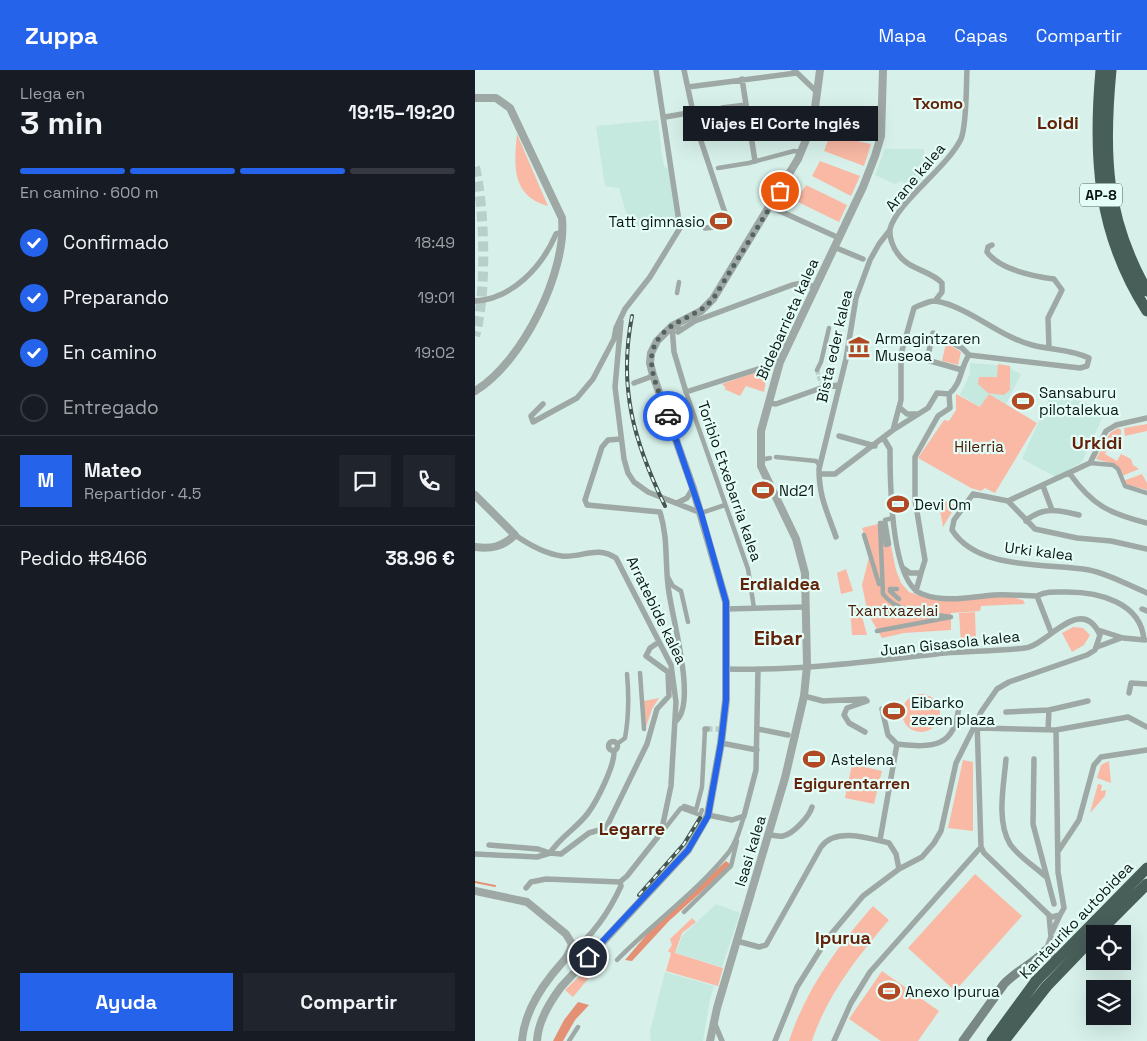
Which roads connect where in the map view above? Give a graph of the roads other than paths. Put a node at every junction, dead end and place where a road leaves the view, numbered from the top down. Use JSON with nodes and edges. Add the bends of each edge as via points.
{"nodes":[{"id":1,"x":656,"y":70,"type":"edge"},
{"id":2,"x":684,"y":70,"type":"edge"},
{"id":3,"x":820,"y":70,"type":"edge"},
{"id":4,"x":883,"y":70,"type":"edge"},
{"id":5,"x":967,"y":70,"type":"edge"},
{"id":6,"x":1101,"y":70,"type":"edge"},
{"id":7,"x":1111,"y":70,"type":"edge"},
{"id":8,"x":795,"y":71,"type":"edge"},
{"id":9,"x":742,"y":79,"type":"junction"},
{"id":10,"x":688,"y":87,"type":"junction"},
{"id":11,"x":818,"y":93,"type":"junction"},
{"id":12,"x":475,"y":98,"type":"edge"},
{"id":13,"x":746,"y":105,"type":"junction"},
{"id":14,"x":722,"y":108,"type":"dead end"},
{"id":15,"x":665,"y":117,"type":"junction"},
{"id":16,"x":696,"y":126,"type":"junction"},
{"id":17,"x":802,"y":152,"type":"junction"},
{"id":18,"x":755,"y":161,"type":"junction"},
{"id":19,"x":718,"y":168,"type":"dead end"},
{"id":20,"x":771,"y":207,"type":"junction"},
{"id":21,"x":705,"y":228,"type":"dead end"},
{"id":22,"x":890,"y":230,"type":"junction"},
{"id":23,"x":563,"y":232,"type":"junction"},
{"id":24,"x":839,"y":238,"type":"junction"},
{"id":25,"x":992,"y":245,"type":"dead end"},
{"id":26,"x":834,"y":247,"type":"junction"},
{"id":27,"x":863,"y":259,"type":"dead end"},
{"id":28,"x":679,"y":282,"type":"dead end"},
{"id":29,"x":815,"y":287,"type":"junction"},
{"id":30,"x":1147,"y":291,"type":"edge"},
{"id":31,"x":677,"y":293,"type":"dead end"},
{"id":32,"x":935,"y":301,"type":"junction"},
{"id":33,"x":475,"y":302,"type":"edge"},
{"id":34,"x":1147,"y":311,"type":"edge"},
{"id":35,"x":621,"y":318,"type":"junction"},
{"id":36,"x":672,"y":326,"type":"junction"},
{"id":37,"x":829,"y":328,"type":"dead end"},
{"id":38,"x":681,"y":329,"type":"junction"},
{"id":39,"x":675,"y":337,"type":"junction"},
{"id":40,"x":1049,"y":348,"type":"junction"},
{"id":41,"x":969,"y":355,"type":"junction"},
{"id":42,"x":780,"y":362,"type":"junction"},
{"id":43,"x":817,"y":370,"type":"tunnel mouth"},
{"id":44,"x":962,"y":370,"type":"junction"},
{"id":45,"x":653,"y":376,"type":"junction"},
{"id":46,"x":634,"y":383,"type":"dead end"},
{"id":47,"x":838,"y":385,"type":"junction"},
{"id":48,"x":475,"y":391,"type":"edge"},
{"id":49,"x":686,"y":392,"type":"junction"},
{"id":50,"x":949,"y":394,"type":"junction"},
{"id":51,"x":768,"y":403,"type":"junction"},
{"id":52,"x":543,"y":404,"type":"dead end"},
{"id":53,"x":899,"y":407,"type":"junction"},
{"id":54,"x":918,"y":414,"type":"junction"},
{"id":55,"x":1147,"y":418,"type":"edge"},
{"id":56,"x":893,"y":430,"type":"junction"},
{"id":57,"x":839,"y":436,"type":"dead end"},
{"id":58,"x":621,"y":439,"type":"junction"},
{"id":59,"x":884,"y":439,"type":"junction"},
{"id":60,"x":875,"y":446,"type":"junction"},
{"id":61,"x":776,"y":457,"type":"dead end"},
{"id":62,"x":770,"y":458,"type":"dead end"},
{"id":63,"x":760,"y":460,"type":"junction"},
{"id":64,"x":1090,"y":464,"type":"junction"},
{"id":65,"x":819,"y":465,"type":"junction"},
{"id":66,"x":819,"y":474,"type":"junction"},
{"id":67,"x":1069,"y":474,"type":"junction"},
{"id":68,"x":1043,"y":486,"type":"junction"},
{"id":69,"x":693,"y":488,"type":"junction"},
{"id":70,"x":1147,"y":493,"type":"edge"},
{"id":71,"x":475,"y":495,"type":"edge"},
{"id":72,"x":1008,"y":501,"type":"junction"},
{"id":73,"x":675,"y":503,"type":"junction"},
{"id":74,"x":725,"y":505,"type":"junction"},
{"id":75,"x":1052,"y":510,"type":"junction"},
{"id":76,"x":701,"y":513,"type":"junction"},
{"id":77,"x":1079,"y":515,"type":"dead end"},
{"id":78,"x":893,"y":518,"type":"junction"},
{"id":79,"x":1026,"y":521,"type":"junction"},
{"id":80,"x":1147,"y":523,"type":"edge"},
{"id":81,"x":515,"y":535,"type":"junction"},
{"id":82,"x":864,"y":535,"type":"dead end"},
{"id":83,"x":836,"y":537,"type":"dead end"},
{"id":84,"x":475,"y":547,"type":"edge"},
{"id":85,"x":1147,"y":549,"type":"edge"},
{"id":86,"x":903,"y":568,"type":"junction"},
{"id":87,"x":921,"y":571,"type":"junction"},
{"id":88,"x":667,"y":575,"type":"junction"},
{"id":89,"x":897,"y":589,"type":"dead end"},
{"id":90,"x":882,"y":590,"type":"junction"},
{"id":91,"x":916,"y":591,"type":"junction"},
{"id":92,"x":1147,"y":593,"type":"edge"},
{"id":93,"x":1037,"y":596,"type":"junction"},
{"id":94,"x":899,"y":600,"type":"dead end"},
{"id":95,"x":807,"y":607,"type":"junction"},
{"id":96,"x":754,"y":608,"type":"junction"},
{"id":97,"x":726,"y":609,"type":"junction"},
{"id":98,"x":951,"y":617,"type":"junction"},
{"id":99,"x":688,"y":622,"type":"dead end"},
{"id":100,"x":953,"y":624,"type":"dead end"},
{"id":101,"x":1098,"y":630,"type":"junction"},
{"id":102,"x":877,"y":631,"type":"dead end"},
{"id":103,"x":1051,"y":632,"type":"junction"},
{"id":104,"x":1123,"y":638,"type":"junction"},
{"id":105,"x":1145,"y":641,"type":"edge"},
{"id":106,"x":659,"y":642,"type":"junction"},
{"id":107,"x":1097,"y":647,"type":"junction"},
{"id":108,"x":807,"y":666,"type":"junction"},
{"id":109,"x":727,"y":669,"type":"junction"},
{"id":110,"x":758,"y":670,"type":"junction"},
{"id":111,"x":640,"y":673,"type":"dead end"},
{"id":112,"x":627,"y":674,"type":"dead end"},
{"id":113,"x":1147,"y":684,"type":"edge"},
{"id":114,"x":1129,"y":692,"type":"dead end"},
{"id":115,"x":804,"y":696,"type":"junction"},
{"id":116,"x":1088,"y":701,"type":"dead end"},
{"id":117,"x":959,"y":704,"type":"dead end"},
{"id":118,"x":882,"y":710,"type":"dead end"},
{"id":119,"x":1049,"y":710,"type":"junction"},
{"id":120,"x":1006,"y":712,"type":"dead end"},
{"id":121,"x":676,"y":721,"type":"junction"},
{"id":122,"x":977,"y":724,"type":"junction"},
{"id":123,"x":1147,"y":727,"type":"edge"},
{"id":124,"x":644,"y":729,"type":"dead end"},
{"id":125,"x":706,"y":729,"type":"dead end"},
{"id":126,"x":758,"y":729,"type":"junction"},
{"id":127,"x":1048,"y":730,"type":"junction"},
{"id":128,"x":1056,"y":730,"type":"junction"},
{"id":129,"x":865,"y":732,"type":"dead end"},
{"id":130,"x":789,"y":735,"type":"dead end"},
{"id":131,"x":721,"y":743,"type":"junction"},
{"id":132,"x":966,"y":743,"type":"junction"},
{"id":133,"x":617,"y":744,"type":"joint"},
{"id":134,"x":897,"y":744,"type":"junction"},
{"id":135,"x":978,"y":746,"type":"junction"},
{"id":136,"x":757,"y":750,"type":"junction"},
{"id":137,"x":1147,"y":750,"type":"edge"},
{"id":138,"x":1005,"y":759,"type":"dead end"},
{"id":139,"x":1034,"y":759,"type":"dead end"},
{"id":140,"x":812,"y":807,"type":"dead end"},
{"id":141,"x":683,"y":808,"type":"junction"},
{"id":142,"x":705,"y":813,"type":"junction"},
{"id":143,"x":744,"y":816,"type":"junction"},
{"id":144,"x":661,"y":833,"type":"junction"},
{"id":145,"x":770,"y":835,"type":"junction"},
{"id":146,"x":737,"y":838,"type":"junction"},
{"id":147,"x":880,"y":840,"type":"junction"},
{"id":148,"x":489,"y":845,"type":"dead end"},
{"id":149,"x":981,"y":847,"type":"junction"},
{"id":150,"x":1058,"y":851,"type":"junction"},
{"id":151,"x":550,"y":853,"type":"junction"},
{"id":152,"x":475,"y":854,"type":"edge"},
{"id":153,"x":1147,"y":868,"type":"edge"},
{"id":154,"x":899,"y":869,"type":"junction"},
{"id":155,"x":1045,"y":876,"type":"junction"},
{"id":156,"x":620,"y":882,"type":"junction"},
{"id":157,"x":1147,"y":884,"type":"edge"},
{"id":158,"x":526,"y":888,"type":"dead end"},
{"id":159,"x":475,"y":891,"type":"edge"},
{"id":160,"x":1054,"y":904,"type":"junction"},
{"id":161,"x":1064,"y":904,"type":"junction"},
{"id":162,"x":684,"y":912,"type":"dead end"},
{"id":163,"x":1047,"y":913,"type":"junction"},
{"id":164,"x":1060,"y":915,"type":"junction"},
{"id":165,"x":1101,"y":925,"type":"edge"},
{"id":166,"x":1102,"y":925,"type":"edge"},
{"id":167,"x":1051,"y":934,"type":"junction"},
{"id":168,"x":585,"y":938,"type":"junction"},
{"id":169,"x":569,"y":939,"type":"junction"},
{"id":170,"x":737,"y":940,"type":"junction"},
{"id":171,"x":1086,"y":941,"type":"edge"},
{"id":172,"x":1086,"y":941,"type":"edge"},
{"id":173,"x":1046,"y":950,"type":"junction"},
{"id":174,"x":570,"y":952,"type":"junction"},
{"id":175,"x":617,"y":960,"type":"dead end"},
{"id":176,"x":1073,"y":970,"type":"dead end"},
{"id":177,"x":1041,"y":984,"type":"junction"},
{"id":178,"x":714,"y":1020,"type":"junction"},
{"id":179,"x":578,"y":1026,"type":"dead end"},
{"id":180,"x":522,"y":1041,"type":"edge"},
{"id":181,"x":537,"y":1041,"type":"edge"},
{"id":182,"x":569,"y":1041,"type":"edge"},
{"id":183,"x":710,"y":1041,"type":"edge"},
{"id":184,"x":722,"y":1041,"type":"edge"},
{"id":185,"x":775,"y":1041,"type":"edge"},
{"id":186,"x":834,"y":1041,"type":"edge"},
{"id":187,"x":963,"y":1041,"type":"edge"},
{"id":188,"x":992,"y":1041,"type":"edge"},
{"id":189,"x":1004,"y":1041,"type":"edge"}],
"edges":[{"from":1,"to":15,"type":"street"},
{"from":2,"to":10,"type":"street"},
{"from":3,"to":11,"type":"street"},
{"from":4,"to":24,"type":"street","name":"Bidebarrieta kalea","via":[[881,136],[863,187]]},
{"from":5,"to":22,"type":"street","name":"Arane kalea","via":[[961,138],[933,176],[899,212]]},
{"from":6,"to":34,"type":"highway","number":"AP-8","via":[[1097,128],[1100,188],[1119,257]]},
{"from":7,"to":30,"type":"highway","number":"AP-8","via":[[1107,154],[1111,198],[1128,252]]},
{"from":8,"to":9,"type":"street"},
{"from":8,"to":11,"type":"street"},
{"from":9,"to":10,"type":"street"},
{"from":9,"to":13,"type":"street"},
{"from":10,"to":16,"type":"street"},
{"from":11,"to":17,"type":"street","via":[[813,122]]},
{"from":12,"to":23,"type":"street","via":[[496,98],[510,108],[562,218]]},
{"from":13,"to":14,"type":"street"},
{"from":13,"to":18,"type":"street"},
{"from":15,"to":16,"type":"street","via":[[689,113],[691,126]]},
{"from":15,"to":35,"type":"street","via":[[680,228]]},
{"from":16,"to":21,"type":"street","via":[[728,222],[718,231]]},
{"from":17,"to":18,"type":"street"},
{"from":17,"to":20,"type":"street"},
{"from":18,"to":19,"type":"street"},
{"from":20,"to":24,"type":"street"},
{"from":20,"to":36,"type":"street","via":[[708,305]]},
{"from":22,"to":32,"type":"street","name":"Arane kalea","via":[[892,246],[909,266],[936,276],[942,282],[942,292]]},
{"from":22,"to":47,"type":"street","name":"Bista eder kalea","via":[[870,260],[853,309]]},
{"from":23,"to":33,"type":"street","via":[[556,234],[550,249],[514,289]]},
{"from":23,"to":48,"type":"street","via":[[551,285],[519,345],[495,376]]},
{"from":24,"to":26,"type":"street","name":"Bidebarrieta kalea"},
{"from":25,"to":40,"type":"street","via":[[987,252],[997,264],[1030,276],[1054,279],[1062,290],[1049,318]]},
{"from":26,"to":27,"type":"street","name":"Bidebarrieta kalea"},
{"from":26,"to":29,"type":"street","name":"Bidebarrieta kalea"},
{"from":28,"to":31,"type":"street"},
{"from":29,"to":38,"type":"street","via":[[802,282]]},
{"from":29,"to":42,"type":"street","name":"Bidebarrieta kalea"},
{"from":32,"to":40,"type":"street","via":[[1031,345]]},
{"from":32,"to":53,"type":"street","via":[[911,312],[901,354]]},
{"from":35,"to":52,"type":"street","via":[[593,379],[577,398],[533,422],[531,416]]},
{"from":35,"to":58,"type":"street","via":[[615,386]]},
{"from":36,"to":38,"type":"street"},
{"from":36,"to":39,"type":"street"},
{"from":36,"to":45,"type":"street","via":[[657,341],[651,353]]},
{"from":37,"to":43,"type":"street"},
{"from":38,"to":39,"type":"street"},
{"from":39,"to":49,"type":"street","via":[[674,352]]},
{"from":40,"to":41,"type":"street","via":[[1080,353],[1089,358],[1087,366],[1080,368]]},
{"from":41,"to":44,"type":"street"},
{"from":41,"to":44,"type":"street","via":[[933,333],[927,360]]},
{"from":42,"to":49,"type":"street"},
{"from":42,"to":51,"type":"street","name":"Bidebarrieta kalea"},
{"from":44,"to":50,"type":"street","via":[[957,387]]},
{"from":45,"to":46,"type":"street"},
{"from":45,"to":69,"type":"street"},
{"from":47,"to":51,"type":"street","via":[[821,386],[775,404]]},
{"from":47,"to":65,"type":"street","name":"Bista eder kalea"},
{"from":49,"to":74,"type":"street","name":"Toribio Etxebarria kalea"},
{"from":50,"to":54,"type":"street","via":[[937,392],[928,408]]},
{"from":50,"to":87,"type":"street","via":[[950,408],[938,416],[915,457],[915,500],[925,560]]},
{"from":51,"to":63,"type":"street","name":"Bidebarrieta kalea","via":[[761,431]]},
{"from":53,"to":54,"type":"street","via":[[907,414]]},
{"from":53,"to":56,"type":"street"},
{"from":54,"to":56,"type":"street"},
{"from":55,"to":64,"type":"street","via":[[1116,425],[1107,431]]},
{"from":56,"to":59,"type":"street"},
{"from":57,"to":60,"type":"street"},
{"from":58,"to":73,"type":"street","via":[[628,473],[634,482],[654,496]]},
{"from":58,"to":88,"type":"street","via":[[608,440],[603,447],[585,500],[587,504],[660,512],[666,531]]},
{"from":59,"to":60,"type":"street"},
{"from":59,"to":78,"type":"street","via":[[890,449]]},
{"from":60,"to":66,"type":"street","via":[[835,474]]},
{"from":61,"to":65,"type":"street","via":[[816,461]]},
{"from":62,"to":63,"type":"street"},
{"from":63,"to":95,"type":"street","name":"Isasi kalea","via":[[796,540],[805,573]]},
{"from":64,"to":67,"type":"street"},
{"from":64,"to":70,"type":"street","via":[[1113,465],[1125,486]]},
{"from":65,"to":66,"type":"street","name":"Bista eder kalea"},
{"from":66,"to":83,"type":"street","name":"Bista eder kalea","via":[[821,498]]},
{"from":67,"to":68,"type":"street"},
{"from":67,"to":80,"type":"street","via":[[1095,503],[1111,512]]},
{"from":68,"to":72,"type":"street"},
{"from":68,"to":75,"type":"street"},
{"from":69,"to":73,"type":"street","via":[[683,502]]},
{"from":69,"to":76,"type":"street"},
{"from":71,"to":81,"type":"street"},
{"from":72,"to":79,"type":"street"},
{"from":72,"to":92,"type":"street","name":"Urki kalea","via":[[973,494],[954,520],[952,530],[968,545],[1001,560],[1094,571]]},
{"from":73,"to":76,"type":"street"},
{"from":74,"to":76,"type":"street"},
{"from":74,"to":96,"type":"street","name":"Toribio Etxebarria kalea","via":[[748,569]]},
{"from":75,"to":77,"type":"street"},
{"from":75,"to":79,"type":"street","via":[[1034,514]]},
{"from":76,"to":97,"type":"street"},
{"from":78,"to":86,"type":"street"},
{"from":78,"to":90,"type":"street","via":[[885,520],[887,545],[883,522],[880,523]]},
{"from":79,"to":85,"type":"street","via":[[1035,529]]},
{"from":81,"to":84,"type":"street","via":[[502,545]]},
{"from":81,"to":106,"type":"street","name":"Arratebide kalea","via":[[560,556],[596,550],[616,558]]},
{"from":82,"to":90,"type":"street"},
{"from":86,"to":87,"type":"street","via":[[910,573]]},
{"from":86,"to":91,"type":"street"},
{"from":87,"to":91,"type":"street"},
{"from":88,"to":99,"type":"street","via":[[673,586],[681,591]]},
{"from":88,"to":121,"type":"street","via":[[672,615],[683,659],[683,707],[681,717]]},
{"from":89,"to":94,"type":"street","via":[[890,591]]},
{"from":90,"to":98,"type":"street","via":[[887,599],[907,610]]},
{"from":91,"to":93,"type":"street","via":[[939,598]]},
{"from":93,"to":103,"type":"street"},
{"from":93,"to":105,"type":"street","via":[[1044,592],[1079,592],[1117,601],[1136,617]]},
{"from":95,"to":96,"type":"street"},
{"from":95,"to":108,"type":"street","name":"Isasi kalea"},
{"from":96,"to":97,"type":"street"},
{"from":97,"to":109,"type":"street"},
{"from":98,"to":100,"type":"street"},
{"from":98,"to":102,"type":"street"},
{"from":101,"to":103,"type":"street","name":"Juan Gisasola kalea","via":[[1089,621],[1079,620]]},
{"from":101,"to":104,"type":"street","name":"Juan Gisasola kalea"},
{"from":101,"to":107,"type":"street"},
{"from":103,"to":108,"type":"street","name":"Juan Gisasola kalea","via":[[1028,648]]},
{"from":104,"to":105,"type":"street"},
{"from":104,"to":107,"type":"street"},
{"from":106,"to":121,"type":"street","name":"Arratebide kalea","via":[[674,676]]},
{"from":106,"to":151,"type":"street","via":[[650,648],[646,656],[669,672],[669,696],[657,709],[647,744],[606,828],[589,832],[561,854]]},
{"from":107,"to":122,"type":"street","via":[[1087,655],[1041,669],[997,689]]},
{"from":108,"to":110,"type":"street","name":"Juan Gisasola kalea"},
{"from":108,"to":115,"type":"street","name":"Isasi kalea"},
{"from":109,"to":110,"type":"street","name":"Juan Gisasola kalea"},
{"from":109,"to":131,"type":"street"},
{"from":110,"to":126,"type":"street"},
{"from":111,"to":124,"type":"street"},
{"from":112,"to":133,"type":"street","via":[[628,721],[625,738]]},
{"from":113,"to":114,"type":"street","via":[[1131,682]]},
{"from":115,"to":129,"type":"street","via":[[823,701],[865,699],[865,704],[847,708],[844,715],[849,723]]},
{"from":115,"to":145,"type":"street","name":"Isasi kalea"},
{"from":116,"to":119,"type":"street"},
{"from":117,"to":134,"type":"street","via":[[954,728],[945,741],[925,747]]},
{"from":118,"to":134,"type":"street","via":[[888,736]]},
{"from":119,"to":120,"type":"street"},
{"from":119,"to":127,"type":"street"},
{"from":121,"to":144,"type":"street","name":"Arratebide kalea","via":[[669,796]]},
{"from":122,"to":127,"type":"street"},
{"from":122,"to":132,"type":"street"},
{"from":122,"to":135,"type":"street"},
{"from":123,"to":128,"type":"street","via":[[1128,717]]},
{"from":125,"to":141,"type":"street","via":[[702,787],[696,810]]},
{"from":126,"to":130,"type":"street"},
{"from":126,"to":136,"type":"street"},
{"from":127,"to":128,"type":"street"},
{"from":128,"to":150,"type":"street"},
{"from":131,"to":136,"type":"street"},
{"from":131,"to":142,"type":"street"},
{"from":132,"to":135,"type":"street"},
{"from":132,"to":154,"type":"street","via":[[956,762],[939,834],[922,857]]},
{"from":133,"to":151,"type":"street","via":[[608,745],[609,750],[614,751],[611,765],[589,812],[555,844]]},
{"from":134,"to":147,"type":"street"},
{"from":135,"to":149,"type":"street"},
{"from":136,"to":143,"type":"street","via":[[756,770]]},
{"from":137,"to":150,"type":"street","via":[[1101,757],[1092,771],[1079,820]]},
{"from":138,"to":155,"type":"street","via":[[1005,835],[1011,846]]},
{"from":139,"to":155,"type":"street","via":[[1033,824]]},
{"from":140,"to":145,"type":"street","via":[[809,815],[790,832],[783,836]]},
{"from":141,"to":142,"type":"street","via":[[700,815]]},
{"from":141,"to":144,"type":"street"},
{"from":142,"to":143,"type":"street","via":[[732,820]]},
{"from":142,"to":181,"type":"street","via":[[688,850],[550,1001]]},
{"from":143,"to":146,"type":"street"},
{"from":144,"to":156,"type":"street"},
{"from":145,"to":170,"type":"street","name":"Isasi kalea"},
{"from":146,"to":162,"type":"street","via":[[731,866]]},
{"from":146,"to":175,"type":"street","via":[[729,852],[687,895]]},
{"from":147,"to":154,"type":"street","via":[[893,847]]},
{"from":147,"to":170,"type":"street","via":[[840,836],[824,843],[766,945],[759,947]]},
{"from":148,"to":151,"type":"street"},
{"from":149,"to":163,"type":"street"},
{"from":149,"to":186,"type":"street","via":[[870,972],[851,1003]]},
{"from":150,"to":161,"type":"street"},
{"from":151,"to":152,"type":"street","via":[[537,857]]},
{"from":153,"to":165,"type":"highway","name":"Kantauriko autobidea"},
{"from":154,"to":185,"type":"street","via":[[863,896],[827,940],[802,977]]},
{"from":155,"to":160,"type":"street"},
{"from":156,"to":158,"type":"street","via":[[546,879],[531,882]]},
{"from":156,"to":168,"type":"street","via":[[614,901]]},
{"from":157,"to":166,"type":"highway","name":"Kantauriko autobidea"},
{"from":159,"to":169,"type":"street","via":[[527,902]]},
{"from":160,"to":161,"type":"street","via":[[1058,907]]},
{"from":160,"to":163,"type":"street"},
{"from":161,"to":164,"type":"street"},
{"from":163,"to":164,"type":"street","via":[[1052,917]]},
{"from":163,"to":167,"type":"street"},
{"from":164,"to":167,"type":"street"},
{"from":167,"to":173,"type":"street"},
{"from":168,"to":169,"type":"street"},
{"from":168,"to":174,"type":"street"},
{"from":169,"to":174,"type":"street"},
{"from":170,"to":178,"type":"street","name":"Isasi kalea"},
{"from":171,"to":177,"type":"highway","name":"Kantauriko autobidea","bridge":true},
{"from":172,"to":177,"type":"highway","name":"Kantauriko autobidea","bridge":true},
{"from":173,"to":176,"type":"street"},
{"from":173,"to":187,"type":"main road","via":[[1004,984]]},
{"from":174,"to":180,"type":"street","via":[[536,996]]},
{"from":177,"to":188,"type":"highway","name":"Kantauriko autobidea"},
{"from":177,"to":189,"type":"highway","name":"Kantauriko autobidea"},
{"from":178,"to":183,"type":"street","name":"Isasi kalea"},
{"from":178,"to":184,"type":"street"},
{"from":179,"to":182,"type":"street"}]}
